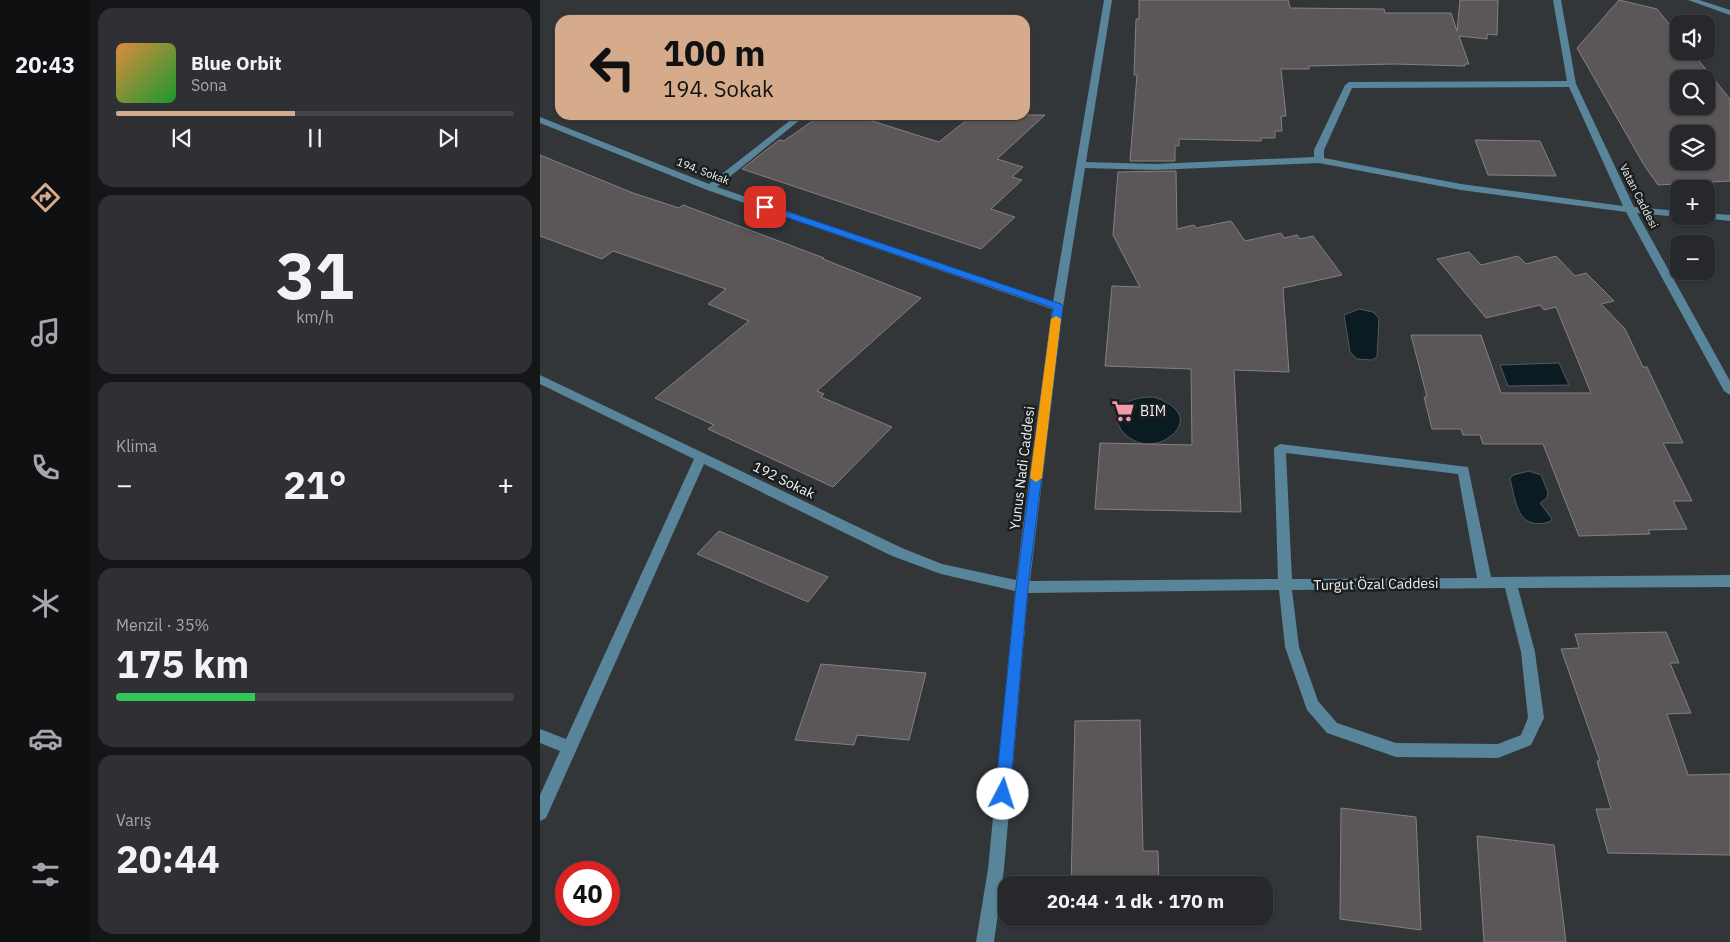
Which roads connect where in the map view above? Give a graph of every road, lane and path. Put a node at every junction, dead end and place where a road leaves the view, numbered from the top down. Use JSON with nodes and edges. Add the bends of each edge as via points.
{"nodes":[{"id":1,"x":1108,"y":0,"type":"edge"},
{"id":2,"x":1556,"y":0,"type":"edge"},
{"id":3,"x":1692,"y":0,"type":"edge"},
{"id":4,"x":1730,"y":13,"type":"edge"},
{"id":5,"x":1572,"y":84,"type":"junction"},
{"id":6,"x":540,"y":120,"type":"edge"},
{"id":7,"x":796,"y":120,"type":"edge"},
{"id":8,"x":1319,"y":160,"type":"junction"},
{"id":9,"x":1080,"y":165,"type":"junction"},
{"id":10,"x":710,"y":188,"type":"junction"},
{"id":11,"x":1630,"y":210,"type":"junction"},
{"id":12,"x":1670,"y":213,"type":"edge"},
{"id":13,"x":1715,"y":217,"type":"edge"},
{"id":14,"x":1730,"y":218,"type":"edge"},
{"id":15,"x":1058,"y":307,"type":"junction"},
{"id":16,"x":540,"y":379,"type":"edge"},
{"id":17,"x":1730,"y":391,"type":"edge"},
{"id":18,"x":701,"y":457,"type":"junction"},
{"id":19,"x":1730,"y":582,"type":"edge"},
{"id":20,"x":1485,"y":583,"type":"junction"},
{"id":21,"x":1510,"y":583,"type":"junction"},
{"id":22,"x":1285,"y":585,"type":"junction"},
{"id":23,"x":1022,"y":587,"type":"junction"},
{"id":24,"x":540,"y":736,"type":"edge"},
{"id":25,"x":569,"y":748,"type":"junction"},
{"id":26,"x":540,"y":813,"type":"edge"},
{"id":27,"x":985,"y":942,"type":"edge"}],
"edges":[{"from":1,"to":9,"type":"street","name":"Yunus Nadi Caddesi"},
{"from":2,"to":5,"type":"street","name":"Vatan Caddesi"},
{"from":3,"to":4,"type":"street"},
{"from":5,"to":8,"type":"street","via":[[1349,85],[1319,150]]},
{"from":5,"to":11,"type":"street","name":"Vatan Caddesi"},
{"from":6,"to":10,"type":"street","name":"194. Sokak"},
{"from":7,"to":10,"type":"street"},
{"from":8,"to":9,"type":"street","via":[[1155,167]]},
{"from":8,"to":11,"type":"street","via":[[1461,186]]},
{"from":9,"to":15,"type":"street","name":"Yunus Nadi Caddesi"},
{"from":10,"to":15,"type":"street","name":"194. Sokak"},
{"from":11,"to":12,"type":"street"},
{"from":11,"to":17,"type":"street","name":"Vatan Caddesi"},
{"from":13,"to":14,"type":"street"},
{"from":15,"to":23,"type":"street","name":"Yunus Nadi Caddesi"},
{"from":16,"to":18,"type":"street","name":"192 Sokak"},
{"from":18,"to":23,"type":"street","name":"192 Sokak","via":[[897,552],[941,569]]},
{"from":18,"to":25,"type":"street"},
{"from":19,"to":21,"type":"street","name":"Turgut Özal Caddesi"},
{"from":20,"to":21,"type":"street","name":"Turgut Özal Caddesi"},
{"from":20,"to":22,"type":"street","name":"Turgut Özal Caddesi"},
{"from":20,"to":22,"type":"street","via":[[1464,470],[1280,448]]},
{"from":21,"to":22,"type":"street","via":[[1528,652],[1536,718],[1526,740],[1498,751],[1396,750],[1332,728],[1312,705],[1302,679],[1292,647]]},
{"from":22,"to":23,"type":"street","name":"Turgut Özal Caddesi"},
{"from":23,"to":27,"type":"street","name":"Yunus Nadi Caddesi","via":[[996,869]]},
{"from":24,"to":25,"type":"street"},
{"from":25,"to":26,"type":"street"}]}
